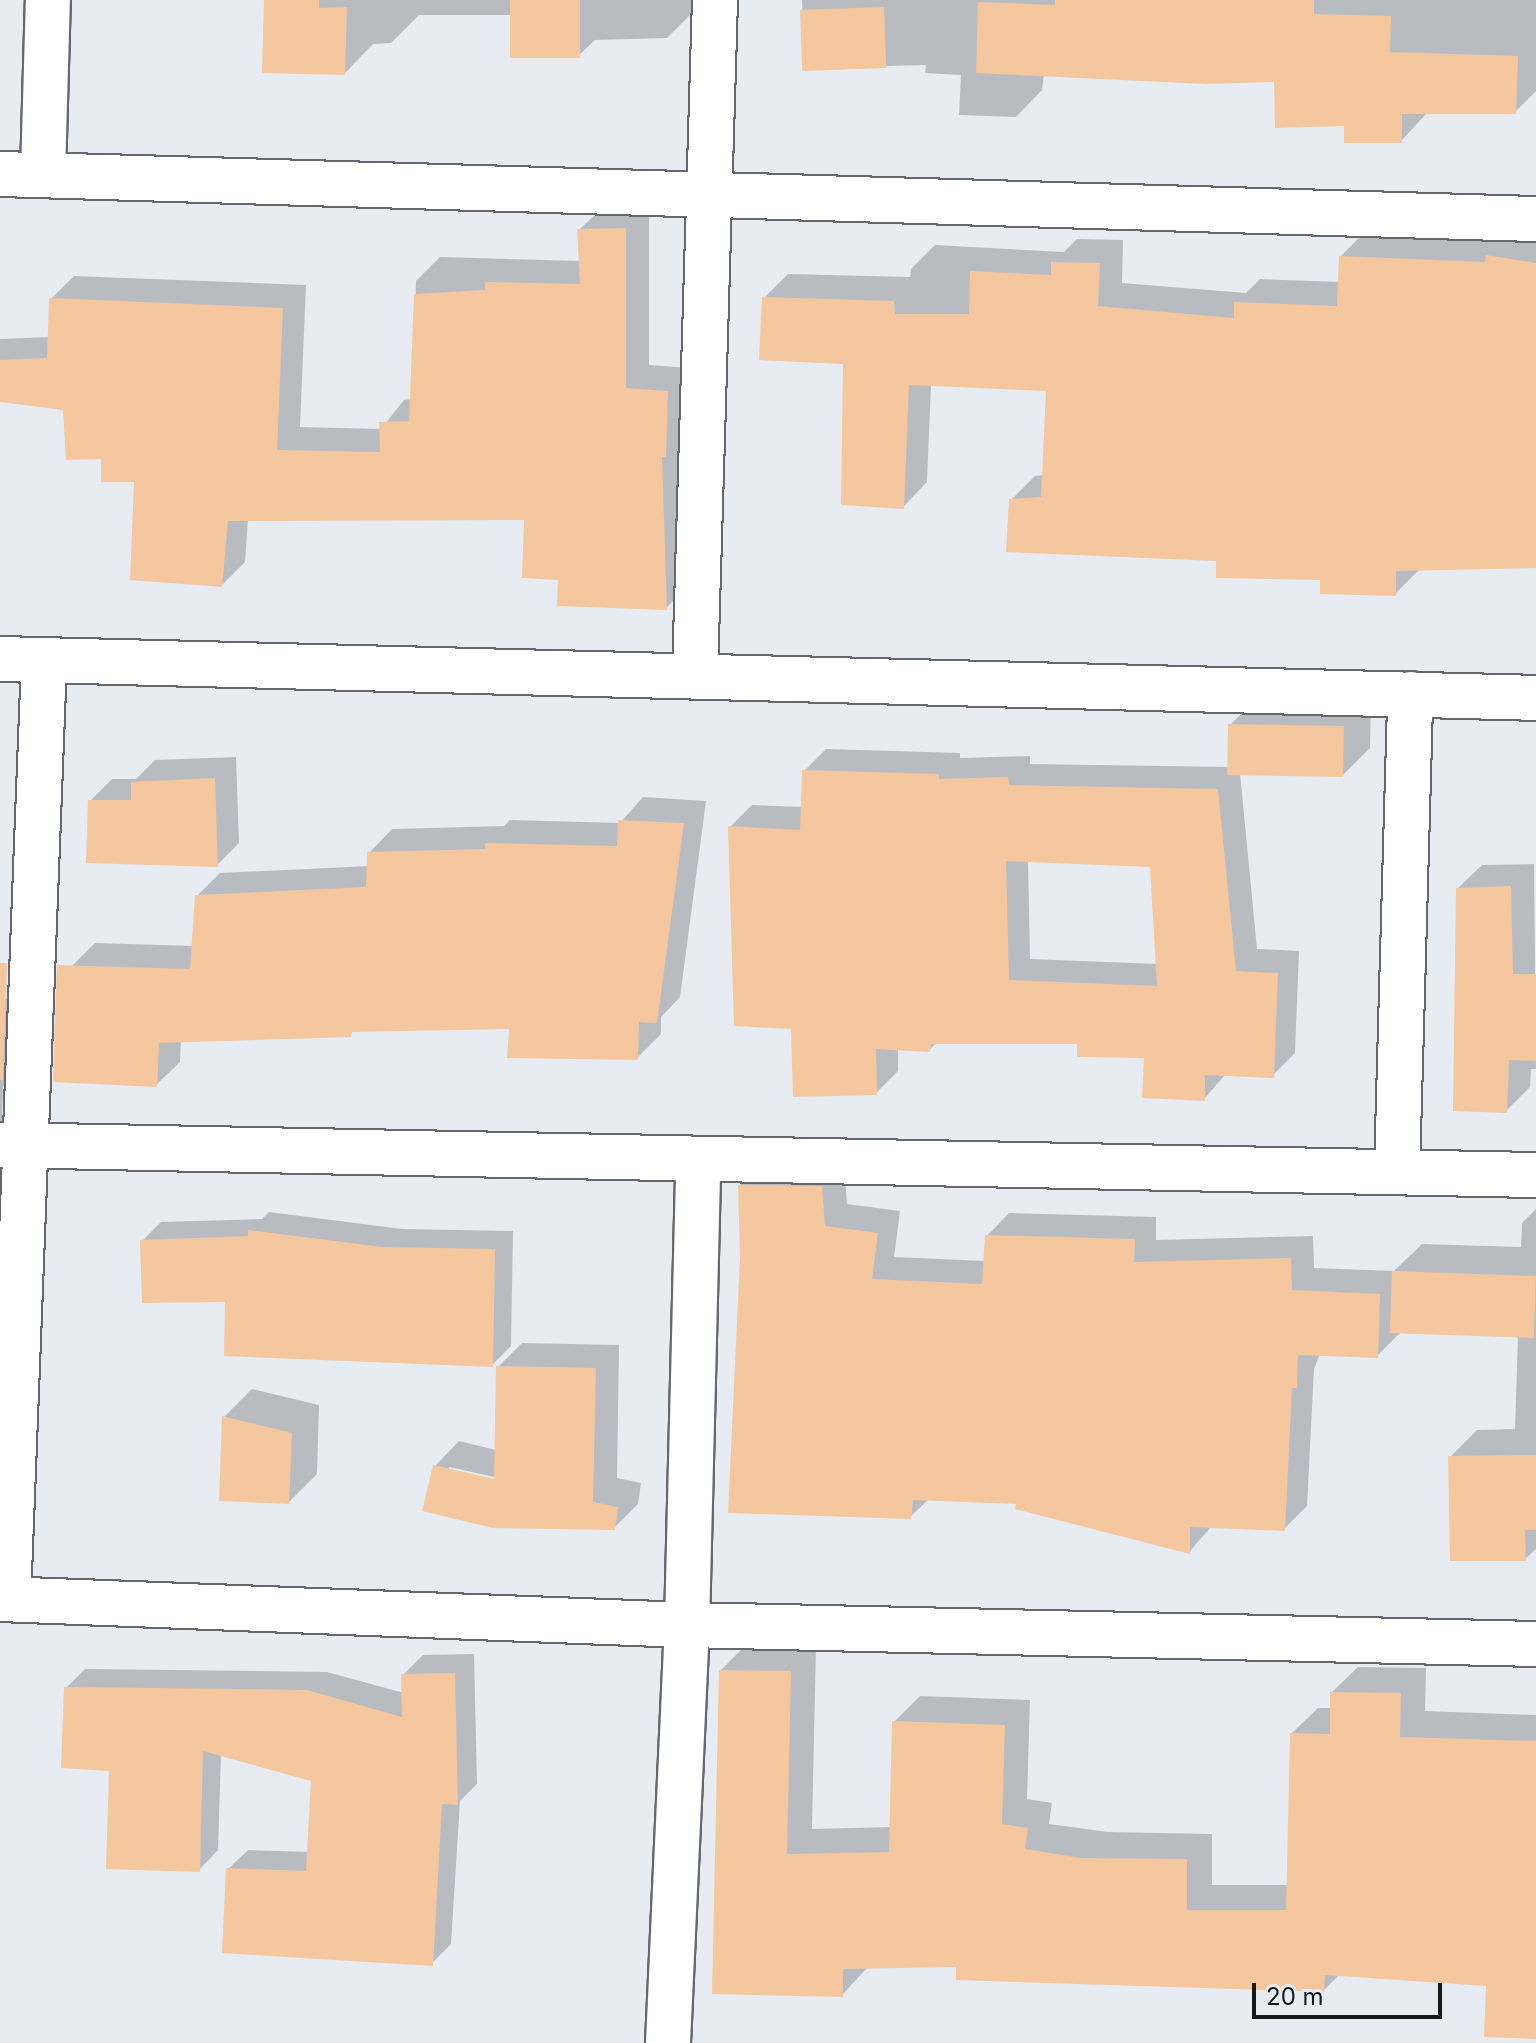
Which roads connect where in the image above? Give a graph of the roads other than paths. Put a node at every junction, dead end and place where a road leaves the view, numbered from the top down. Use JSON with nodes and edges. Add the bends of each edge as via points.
{"nodes":[{"id":1,"x":48,"y":0,"type":"edge"},
{"id":2,"x":715,"y":0,"type":"edge"},
{"id":3,"x":0,"y":174,"type":"edge"},
{"id":4,"x":43,"y":174,"type":"junction"},
{"id":5,"x":707,"y":194,"type":"junction"},
{"id":6,"x":1536,"y":219,"type":"edge"},
{"id":7,"x":0,"y":659,"type":"edge"},
{"id":8,"x":44,"y":661,"type":"junction"},
{"id":9,"x":695,"y":673,"type":"junction"},
{"id":10,"x":1410,"y":694,"type":"junction"},
{"id":11,"x":1536,"y":698,"type":"edge"},
{"id":12,"x":14,"y":1145,"type":"edge"},
{"id":13,"x":698,"y":1161,"type":"junction"},
{"id":14,"x":1397,"y":1170,"type":"junction"},
{"id":15,"x":1536,"y":1175,"type":"edge"},
{"id":16,"x":4,"y":1599,"type":"edge"},
{"id":17,"x":687,"y":1625,"type":"junction"},
{"id":18,"x":1536,"y":1644,"type":"edge"},
{"id":19,"x":668,"y":2043,"type":"edge"}],
"edges":[{"from":1,"to":4,"type":"street"},
{"from":2,"to":5,"type":"street"},
{"from":3,"to":4,"type":"street"},
{"from":4,"to":5,"type":"street"},
{"from":5,"to":6,"type":"street"},
{"from":5,"to":9,"type":"street"},
{"from":7,"to":8,"type":"street"},
{"from":8,"to":9,"type":"street"},
{"from":8,"to":12,"type":"street"},
{"from":9,"to":10,"type":"street"},
{"from":10,"to":11,"type":"street"},
{"from":10,"to":14,"type":"street"},
{"from":12,"to":13,"type":"street"},
{"from":12,"to":16,"type":"street"},
{"from":13,"to":14,"type":"street"},
{"from":13,"to":17,"type":"street"},
{"from":14,"to":15,"type":"street"},
{"from":16,"to":17,"type":"street"},
{"from":17,"to":18,"type":"street"},
{"from":17,"to":19,"type":"street"}]}
